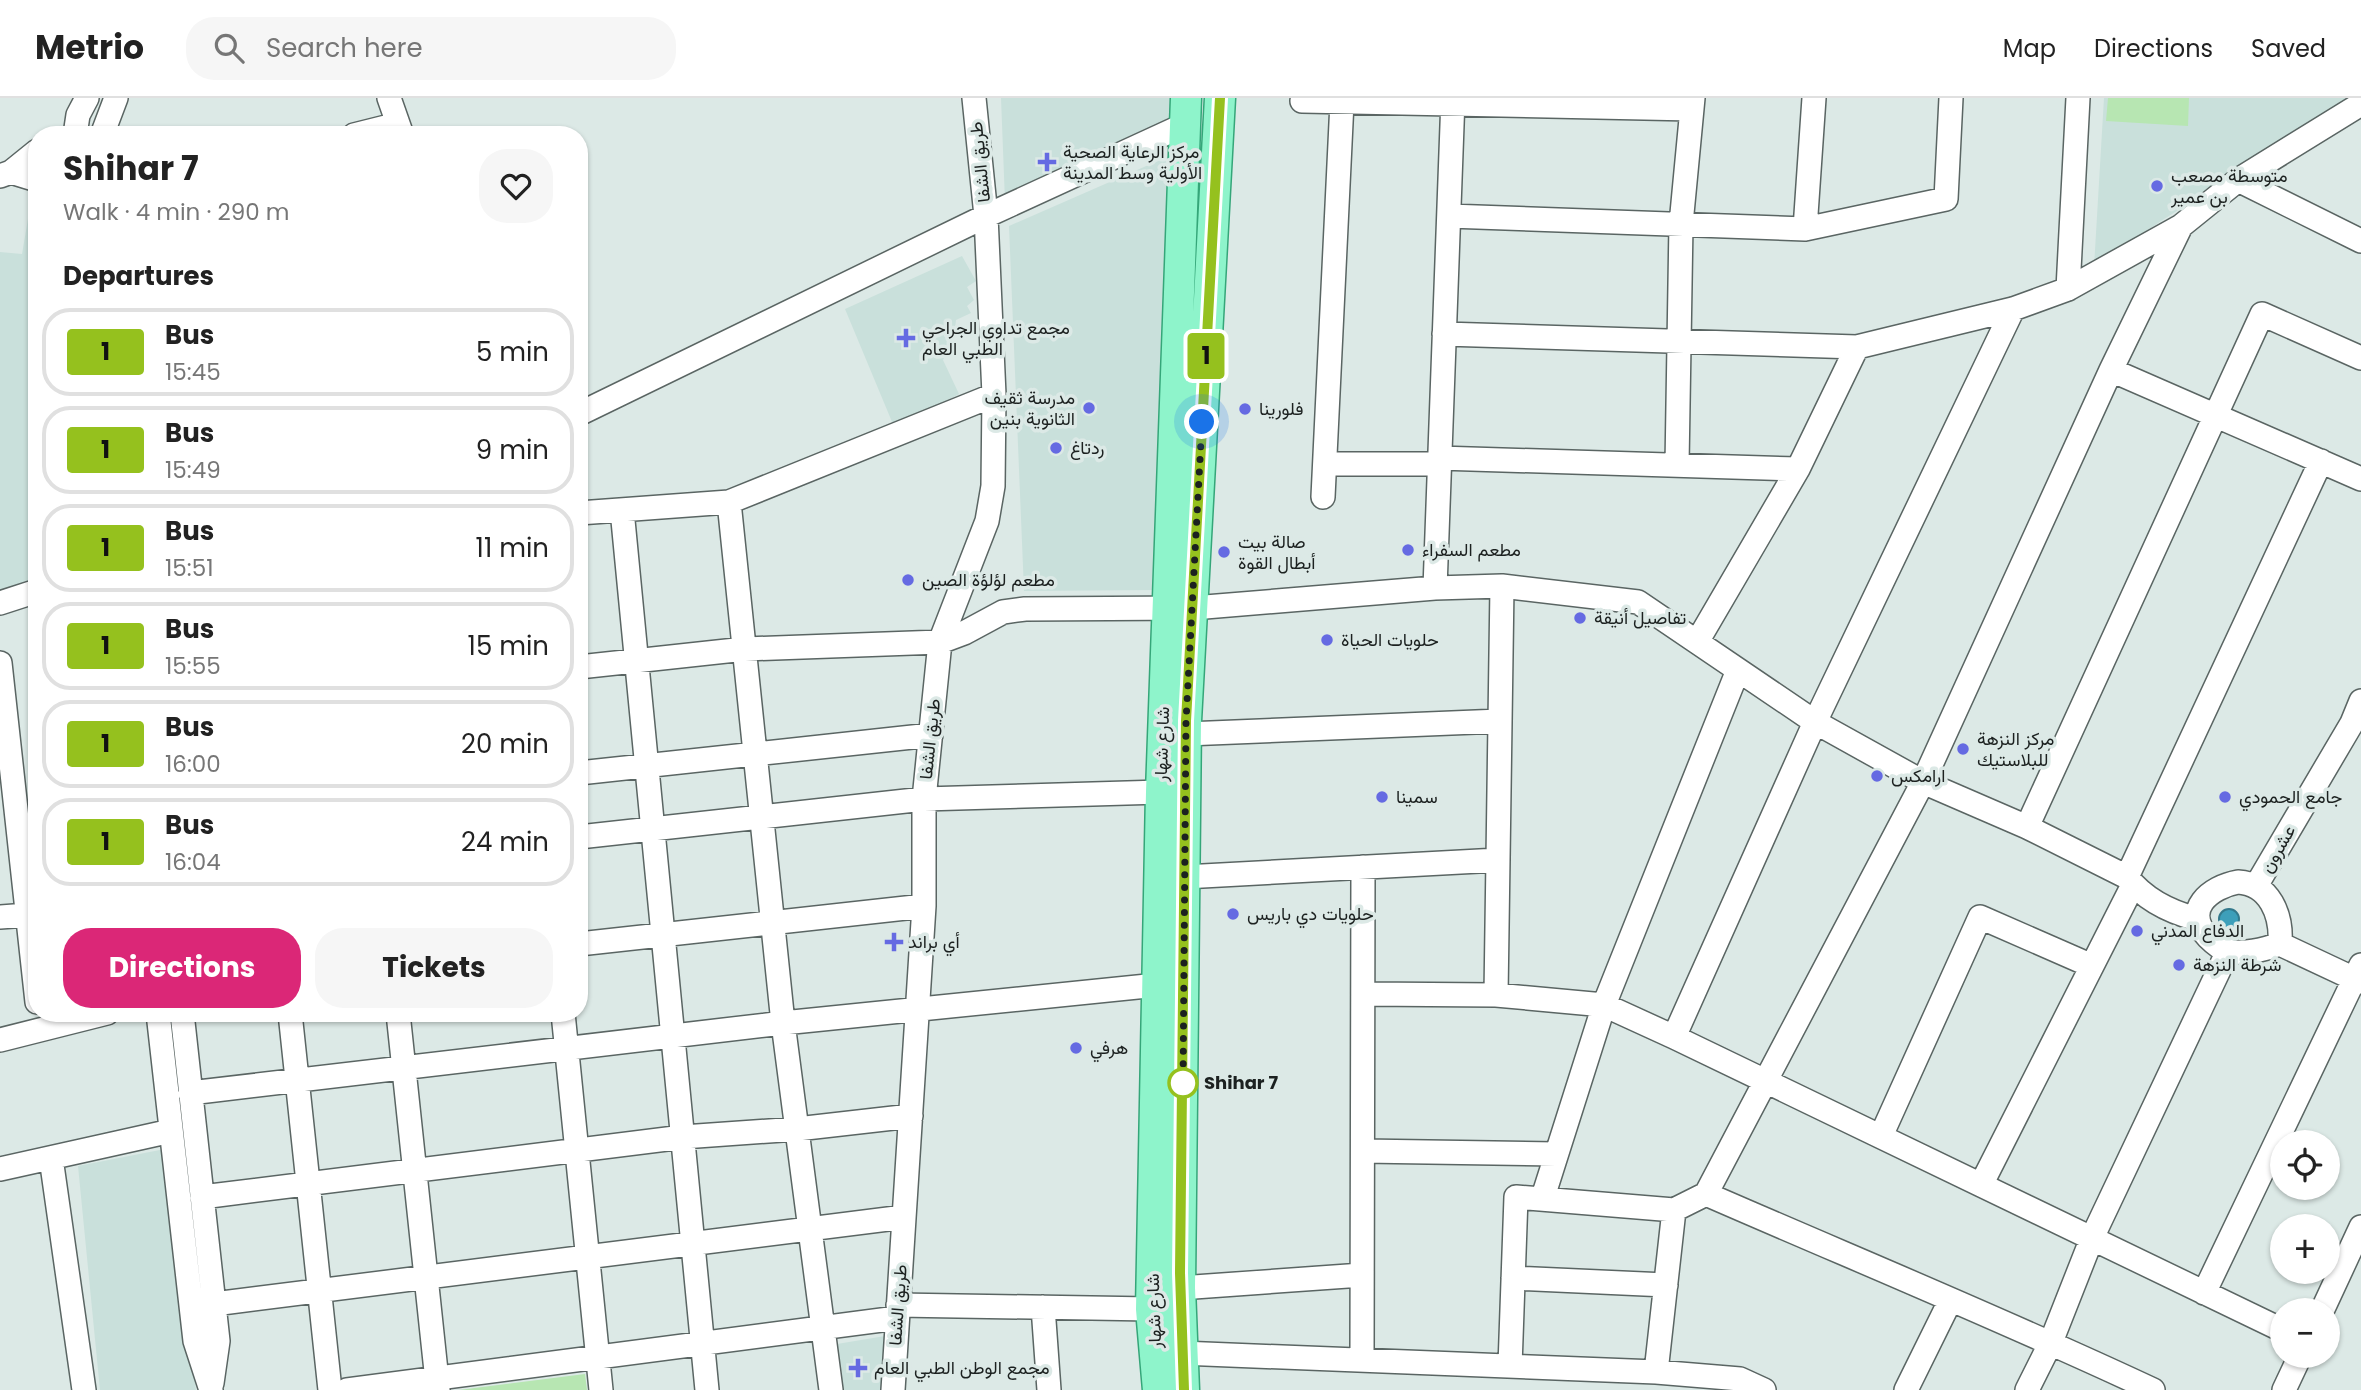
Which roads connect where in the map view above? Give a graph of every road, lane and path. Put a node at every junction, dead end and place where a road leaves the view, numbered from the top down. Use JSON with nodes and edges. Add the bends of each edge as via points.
{"nodes":[{"id":1,"x":116,"y":98,"type":"edge"},
{"id":2,"x":389,"y":98,"type":"edge"},
{"id":3,"x":974,"y":98,"type":"edge"},
{"id":4,"x":1220,"y":98,"type":"edge"},
{"id":5,"x":1814,"y":98,"type":"edge"},
{"id":6,"x":1951,"y":98,"type":"edge"},
{"id":7,"x":2078,"y":98,"type":"edge"},
{"id":8,"x":1302,"y":101,"type":"dead end"},
{"id":9,"x":1453,"y":101,"type":"edge"},
{"id":10,"x":1342,"y":102,"type":"junction"},
{"id":11,"x":1692,"y":103,"type":"edge"},
{"id":12,"x":2361,"y":104,"type":"edge"},
{"id":13,"x":1185,"y":111,"type":"edge"},
{"id":14,"x":105,"y":126,"type":"edge"},
{"id":15,"x":399,"y":126,"type":"edge"},
{"id":16,"x":28,"y":157,"type":"edge"},
{"id":17,"x":6,"y":174,"type":"edge"},
{"id":18,"x":28,"y":178,"type":"edge"},
{"id":19,"x":2238,"y":180,"type":"junction"},
{"id":20,"x":986,"y":216,"type":"junction"},
{"id":21,"x":1449,"y":216,"type":"junction"},
{"id":22,"x":1681,"y":224,"type":"junction"},
{"id":23,"x":2181,"y":226,"type":"junction"},
{"id":24,"x":1805,"y":229,"type":"junction"},
{"id":25,"x":2361,"y":241,"type":"edge"},
{"id":26,"x":2068,"y":289,"type":"junction"},
{"id":27,"x":2013,"y":309,"type":"junction"},
{"id":28,"x":1444,"y":334,"type":"junction"},
{"id":29,"x":1678,"y":342,"type":"junction"},
{"id":30,"x":1857,"y":347,"type":"junction"},
{"id":31,"x":2361,"y":358,"type":"edge"},
{"id":32,"x":2111,"y":370,"type":"junction"},
{"id":33,"x":994,"y":395,"type":"junction"},
{"id":34,"x":588,"y":410,"type":"edge"},
{"id":35,"x":2216,"y":415,"type":"junction"},
{"id":36,"x":1439,"y":461,"type":"junction"},
{"id":37,"x":2321,"y":461,"type":"junction"},
{"id":38,"x":1325,"y":464,"type":"junction"},
{"id":39,"x":1677,"y":465,"type":"junction"},
{"id":40,"x":1798,"y":469,"type":"junction"},
{"id":41,"x":2361,"y":479,"type":"edge"},
{"id":42,"x":1323,"y":497,"type":"dead end"},
{"id":43,"x":729,"y":502,"type":"junction"},
{"id":44,"x":622,"y":510,"type":"junction"},
{"id":45,"x":588,"y":512,"type":"edge"},
{"id":46,"x":1502,"y":586,"type":"junction"},
{"id":47,"x":1435,"y":588,"type":"junction"},
{"id":48,"x":28,"y":594,"type":"edge"},
{"id":49,"x":0,"y":603,"type":"edge"},
{"id":50,"x":1180,"y":608,"type":"junction"},
{"id":51,"x":940,"y":642,"type":"junction"},
{"id":52,"x":1697,"y":642,"type":"junction"},
{"id":53,"x":745,"y":649,"type":"junction"},
{"id":54,"x":636,"y":661,"type":"junction"},
{"id":55,"x":0,"y":663,"type":"edge"},
{"id":56,"x":588,"y":666,"type":"edge"},
{"id":57,"x":1738,"y":670,"type":"junction"},
{"id":58,"x":2361,"y":701,"type":"edge"},
{"id":59,"x":1500,"y":721,"type":"junction"},
{"id":60,"x":1815,"y":722,"type":"junction"},
{"id":61,"x":1186,"y":734,"type":"junction"},
{"id":62,"x":931,"y":735,"type":"junction"},
{"id":63,"x":755,"y":754,"type":"junction"},
{"id":64,"x":647,"y":765,"type":"junction"},
{"id":65,"x":588,"y":772,"type":"edge"},
{"id":66,"x":1923,"y":782,"type":"junction"},
{"id":67,"x":1161,"y":792,"type":"junction"},
{"id":68,"x":924,"y":799,"type":"junction"},
{"id":69,"x":762,"y":817,"type":"junction"},
{"id":70,"x":2027,"y":827,"type":"junction"},
{"id":71,"x":653,"y":829,"type":"junction"},
{"id":72,"x":588,"y":836,"type":"edge"},
{"id":73,"x":1498,"y":860,"type":"junction"},
{"id":74,"x":1363,"y":867,"type":"junction"},
{"id":75,"x":1184,"y":877,"type":"junction"},
{"id":76,"x":2130,"y":881,"type":"junction"},
{"id":77,"x":2256,"y":886,"type":"junction"},
{"id":78,"x":925,"y":906,"type":"junction"},
{"id":79,"x":27,"y":915,"type":"junction"},
{"id":80,"x":0,"y":917,"type":"edge"},
{"id":81,"x":2197,"y":919,"type":"junction"},
{"id":82,"x":773,"y":923,"type":"junction"},
{"id":83,"x":28,"y":924,"type":"edge"},
{"id":84,"x":663,"y":934,"type":"junction"},
{"id":85,"x":588,"y":943,"type":"edge"},
{"id":86,"x":2280,"y":944,"type":"junction"},
{"id":87,"x":2228,"y":951,"type":"junction"},
{"id":88,"x":2092,"y":966,"type":"junction"},
{"id":89,"x":2359,"y":976,"type":"edge"},
{"id":90,"x":1157,"y":985,"type":"junction"},
{"id":91,"x":1364,"y":993,"type":"junction"},
{"id":92,"x":1496,"y":995,"type":"junction"},
{"id":93,"x":1604,"y":1005,"type":"junction"},
{"id":94,"x":918,"y":1010,"type":"junction"},
{"id":95,"x":39,"y":1022,"type":"edge"},
{"id":96,"x":159,"y":1022,"type":"edge"},
{"id":97,"x":183,"y":1022,"type":"edge"},
{"id":98,"x":291,"y":1022,"type":"edge"},
{"id":99,"x":399,"y":1022,"type":"edge"},
{"id":100,"x":564,"y":1022,"type":"edge"},
{"id":101,"x":783,"y":1023,"type":"junction"},
{"id":102,"x":673,"y":1036,"type":"junction"},
{"id":103,"x":1674,"y":1037,"type":"junction"},
{"id":104,"x":0,"y":1040,"type":"edge"},
{"id":105,"x":567,"y":1049,"type":"junction"},
{"id":106,"x":404,"y":1068,"type":"junction"},
{"id":107,"x":297,"y":1081,"type":"junction"},
{"id":108,"x":1766,"y":1081,"type":"junction"},
{"id":109,"x":190,"y":1093,"type":"junction"},
{"id":110,"x":911,"y":1116,"type":"junction"},
{"id":111,"x":797,"y":1129,"type":"junction"},
{"id":112,"x":171,"y":1131,"type":"junction"},
{"id":113,"x":1881,"y":1136,"type":"junction"},
{"id":114,"x":683,"y":1138,"type":"junction"},
{"id":115,"x":577,"y":1151,"type":"junction"},
{"id":116,"x":1363,"y":1151,"type":"junction"},
{"id":117,"x":1556,"y":1154,"type":"junction"},
{"id":118,"x":51,"y":1158,"type":"junction"},
{"id":119,"x":0,"y":1169,"type":"edge"},
{"id":120,"x":416,"y":1171,"type":"junction"},
{"id":121,"x":308,"y":1185,"type":"junction"},
{"id":122,"x":1982,"y":1185,"type":"junction"},
{"id":123,"x":1706,"y":1194,"type":"junction"},
{"id":124,"x":202,"y":1197,"type":"junction"},
{"id":125,"x":1543,"y":1198,"type":"junction"},
{"id":126,"x":1674,"y":1210,"type":"junction"},
{"id":127,"x":904,"y":1217,"type":"junction"},
{"id":128,"x":2361,"y":1227,"type":"edge"},
{"id":129,"x":810,"y":1229,"type":"junction"},
{"id":130,"x":2092,"y":1238,"type":"junction"},
{"id":131,"x":693,"y":1244,"type":"junction"},
{"id":132,"x":588,"y":1256,"type":"junction"},
{"id":133,"x":1362,"y":1275,"type":"junction"},
{"id":134,"x":426,"y":1278,"type":"junction"},
{"id":135,"x":1513,"y":1278,"type":"junction"},
{"id":136,"x":1666,"y":1285,"type":"junction"},
{"id":137,"x":1180,"y":1288,"type":"junction"},
{"id":138,"x":320,"y":1291,"type":"junction"},
{"id":139,"x":2204,"y":1293,"type":"junction"},
{"id":140,"x":2328,"y":1298,"type":"edge"},
{"id":141,"x":1950,"y":1301,"type":"junction"},
{"id":142,"x":214,"y":1304,"type":"junction"},
{"id":143,"x":1043,"y":1307,"type":"junction"},
{"id":144,"x":1151,"y":1310,"type":"junction"},
{"id":145,"x":898,"y":1311,"type":"junction"},
{"id":146,"x":2270,"y":1324,"type":"edge"},
{"id":147,"x":823,"y":1328,"type":"junction"},
{"id":148,"x":2051,"y":1342,"type":"junction"},
{"id":149,"x":703,"y":1343,"type":"junction"},
{"id":150,"x":1181,"y":1353,"type":"junction"},
{"id":151,"x":598,"y":1357,"type":"junction"},
{"id":152,"x":1362,"y":1360,"type":"junction"},
{"id":153,"x":1510,"y":1366,"type":"junction"},
{"id":154,"x":2294,"y":1368,"type":"edge"},
{"id":155,"x":1656,"y":1372,"type":"junction"},
{"id":156,"x":437,"y":1384,"type":"edge"},
{"id":157,"x":83,"y":1390,"type":"edge"},
{"id":158,"x":211,"y":1390,"type":"edge"},
{"id":159,"x":330,"y":1390,"type":"edge"},
{"id":160,"x":347,"y":1390,"type":"edge"},
{"id":161,"x":601,"y":1390,"type":"edge"},
{"id":162,"x":707,"y":1390,"type":"edge"},
{"id":163,"x":831,"y":1390,"type":"edge"},
{"id":164,"x":893,"y":1390,"type":"edge"},
{"id":165,"x":1049,"y":1390,"type":"edge"},
{"id":166,"x":1158,"y":1390,"type":"edge"},
{"id":167,"x":1184,"y":1390,"type":"edge"},
{"id":168,"x":1764,"y":1390,"type":"edge"},
{"id":169,"x":1906,"y":1390,"type":"edge"},
{"id":170,"x":2027,"y":1390,"type":"edge"},
{"id":171,"x":2153,"y":1390,"type":"edge"},
{"id":172,"x":2284,"y":1390,"type":"edge"}],
"edges":[{"from":1,"to":14,"type":"street"},
{"from":2,"to":15,"type":"street"},
{"from":3,"to":20,"type":"street","name":"طريق الشفا"},
{"from":4,"to":50,"type":"main road","name":"شارع شهار"},
{"from":5,"to":24,"type":"street"},
{"from":6,"to":24,"type":"street","via":[[1946,199]]},
{"from":7,"to":26,"type":"street"},
{"from":8,"to":10,"type":"street"},
{"from":9,"to":10,"type":"street"},
{"from":9,"to":11,"type":"street"},
{"from":9,"to":21,"type":"street"},
{"from":10,"to":38,"type":"street"},
{"from":11,"to":22,"type":"street"},
{"from":12,"to":19,"type":"street"},
{"from":13,"to":20,"type":"street"},
{"from":13,"to":50,"type":"main road","name":"شارع شهار"},
{"from":16,"to":17,"type":"street"},
{"from":17,"to":18,"type":"street"},
{"from":19,"to":23,"type":"street"},
{"from":19,"to":25,"type":"street"},
{"from":20,"to":33,"type":"street","name":"طريق الشفا"},
{"from":20,"to":34,"type":"street"},
{"from":21,"to":22,"type":"street"},
{"from":21,"to":28,"type":"street"},
{"from":22,"to":24,"type":"street"},
{"from":22,"to":29,"type":"street"},
{"from":23,"to":26,"type":"street"},
{"from":23,"to":32,"type":"street"},
{"from":26,"to":27,"type":"street"},
{"from":27,"to":30,"type":"street"},
{"from":27,"to":60,"type":"street"},
{"from":28,"to":29,"type":"street"},
{"from":28,"to":36,"type":"street"},
{"from":29,"to":30,"type":"street"},
{"from":29,"to":39,"type":"street"},
{"from":30,"to":40,"type":"street"},
{"from":31,"to":35,"type":"street","via":[[2262,314]]},
{"from":32,"to":35,"type":"street"},
{"from":32,"to":66,"type":"street"},
{"from":33,"to":43,"type":"street"},
{"from":33,"to":51,"type":"street","name":"طريق الشفا","via":[[993,486],[987,521]]},
{"from":35,"to":37,"type":"street"},
{"from":35,"to":70,"type":"street"},
{"from":36,"to":38,"type":"street"},
{"from":36,"to":39,"type":"street"},
{"from":36,"to":47,"type":"street"},
{"from":37,"to":41,"type":"street"},
{"from":37,"to":76,"type":"street"},
{"from":38,"to":42,"type":"street"},
{"from":39,"to":40,"type":"street"},
{"from":40,"to":52,"type":"street"},
{"from":43,"to":44,"type":"street"},
{"from":43,"to":53,"type":"street"},
{"from":44,"to":45,"type":"street"},
{"from":44,"to":54,"type":"street"},
{"from":46,"to":47,"type":"street"},
{"from":46,"to":52,"type":"street","via":[[1638,602]]},
{"from":46,"to":59,"type":"street"},
{"from":47,"to":50,"type":"street"},
{"from":48,"to":49,"type":"street"},
{"from":50,"to":51,"type":"street","via":[[1003,612]]},
{"from":50,"to":61,"type":"main road","name":"شارع شهار"},
{"from":50,"to":67,"type":"main road","name":"شارع شهار"},
{"from":51,"to":53,"type":"street"},
{"from":51,"to":62,"type":"street","name":"طريق الشفا"},
{"from":52,"to":57,"type":"street"},
{"from":53,"to":54,"type":"street"},
{"from":53,"to":63,"type":"street"},
{"from":54,"to":56,"type":"street"},
{"from":54,"to":64,"type":"street"},
{"from":55,"to":79,"type":"street"},
{"from":57,"to":60,"type":"street"},
{"from":57,"to":93,"type":"street"},
{"from":58,"to":77,"type":"street","name":"عشرون"},
{"from":59,"to":61,"type":"street"},
{"from":59,"to":73,"type":"street"},
{"from":60,"to":66,"type":"street"},
{"from":60,"to":103,"type":"street"},
{"from":61,"to":75,"type":"main road","name":"شارع شهار"},
{"from":62,"to":63,"type":"street"},
{"from":62,"to":68,"type":"street","name":"طريق الشفا"},
{"from":63,"to":64,"type":"street"},
{"from":63,"to":69,"type":"street"},
{"from":64,"to":65,"type":"street"},
{"from":64,"to":71,"type":"street"},
{"from":66,"to":70,"type":"street"},
{"from":66,"to":108,"type":"street"},
{"from":67,"to":68,"type":"street"},
{"from":67,"to":90,"type":"main road","name":"شارع شهار"},
{"from":68,"to":69,"type":"street"},
{"from":68,"to":78,"type":"street","name":"طريق الشفا"},
{"from":69,"to":71,"type":"street"},
{"from":69,"to":82,"type":"street"},
{"from":70,"to":76,"type":"street"},
{"from":71,"to":72,"type":"street"},
{"from":71,"to":84,"type":"street"},
{"from":73,"to":74,"type":"street"},
{"from":73,"to":92,"type":"street"},
{"from":74,"to":75,"type":"street"},
{"from":74,"to":91,"type":"street"},
{"from":75,"to":137,"type":"main road","name":"شارع شهار"},
{"from":76,"to":81,"type":"street","via":[[2164,908]]},
{"from":76,"to":88,"type":"street"},
{"from":77,"to":81,"type":"street","via":[[2238,882],[2211,892]]},
{"from":77,"to":86,"type":"street","via":[[2272,901],[2280,924]]},
{"from":78,"to":82,"type":"street"},
{"from":78,"to":94,"type":"street","name":"طريق الشفا"},
{"from":79,"to":80,"type":"street"},
{"from":79,"to":83,"type":"street"},
{"from":81,"to":87,"type":"street","via":[[2207,936]]},
{"from":82,"to":84,"type":"street"},
{"from":82,"to":101,"type":"street"},
{"from":84,"to":85,"type":"street"},
{"from":84,"to":102,"type":"street"},
{"from":86,"to":87,"type":"street"},
{"from":86,"to":89,"type":"street"},
{"from":87,"to":130,"type":"street"},
{"from":88,"to":113,"type":"street","via":[[1980,918]]},
{"from":88,"to":122,"type":"street"},
{"from":89,"to":139,"type":"street"},
{"from":90,"to":94,"type":"street"},
{"from":90,"to":144,"type":"main road","name":"شارع شهار"},
{"from":91,"to":92,"type":"street"},
{"from":91,"to":116,"type":"street"},
{"from":92,"to":93,"type":"street"},
{"from":93,"to":103,"type":"street"},
{"from":93,"to":117,"type":"street"},
{"from":94,"to":101,"type":"street"},
{"from":94,"to":110,"type":"street","name":"طريق الشفا"},
{"from":95,"to":104,"type":"street"},
{"from":96,"to":112,"type":"street"},
{"from":97,"to":109,"type":"street"},
{"from":98,"to":107,"type":"street"},
{"from":99,"to":106,"type":"street"},
{"from":100,"to":105,"type":"street"},
{"from":101,"to":102,"type":"street"},
{"from":101,"to":111,"type":"street"},
{"from":102,"to":105,"type":"street"},
{"from":102,"to":114,"type":"street"},
{"from":103,"to":108,"type":"street"},
{"from":105,"to":106,"type":"street"},
{"from":105,"to":115,"type":"street"},
{"from":106,"to":107,"type":"street"},
{"from":106,"to":120,"type":"street"},
{"from":107,"to":109,"type":"street"},
{"from":107,"to":121,"type":"street"},
{"from":108,"to":113,"type":"street"},
{"from":108,"to":123,"type":"street"},
{"from":109,"to":124,"type":"street"},
{"from":110,"to":111,"type":"street"},
{"from":110,"to":127,"type":"street","name":"طريق الشفا"},
{"from":111,"to":114,"type":"street"},
{"from":111,"to":129,"type":"street"},
{"from":112,"to":118,"type":"street"},
{"from":112,"to":158,"type":"street","via":[[195,1341]]},
{"from":113,"to":122,"type":"street"},
{"from":114,"to":115,"type":"street"},
{"from":114,"to":131,"type":"street"},
{"from":115,"to":120,"type":"street"},
{"from":115,"to":132,"type":"street"},
{"from":116,"to":117,"type":"street"},
{"from":116,"to":133,"type":"street"},
{"from":117,"to":125,"type":"street"},
{"from":118,"to":119,"type":"street"},
{"from":118,"to":157,"type":"street"},
{"from":120,"to":121,"type":"street"},
{"from":120,"to":134,"type":"street"},
{"from":121,"to":124,"type":"street"},
{"from":121,"to":138,"type":"street"},
{"from":122,"to":130,"type":"street"},
{"from":123,"to":126,"type":"street"},
{"from":123,"to":141,"type":"street"},
{"from":124,"to":142,"type":"street"},
{"from":125,"to":126,"type":"street"},
{"from":125,"to":135,"type":"street","via":[[1516,1197]]},
{"from":126,"to":136,"type":"street"},
{"from":127,"to":129,"type":"street"},
{"from":127,"to":145,"type":"street","name":"طريق الشفا"},
{"from":128,"to":140,"type":"street"},
{"from":129,"to":131,"type":"street"},
{"from":129,"to":147,"type":"street"},
{"from":130,"to":139,"type":"street"},
{"from":130,"to":148,"type":"street"},
{"from":131,"to":132,"type":"street"},
{"from":131,"to":149,"type":"street"},
{"from":132,"to":134,"type":"street"},
{"from":132,"to":151,"type":"street"},
{"from":133,"to":137,"type":"street"},
{"from":133,"to":152,"type":"street"},
{"from":134,"to":138,"type":"street"},
{"from":134,"to":156,"type":"street"},
{"from":135,"to":136,"type":"street"},
{"from":135,"to":153,"type":"street"},
{"from":136,"to":155,"type":"street"},
{"from":137,"to":150,"type":"main road","name":"شارع شهار"},
{"from":138,"to":142,"type":"street"},
{"from":138,"to":159,"type":"street"},
{"from":139,"to":146,"type":"street"},
{"from":141,"to":148,"type":"street"},
{"from":141,"to":169,"type":"street"},
{"from":142,"to":158,"type":"street","via":[[218,1341]]},
{"from":143,"to":144,"type":"street"},
{"from":143,"to":145,"type":"street"},
{"from":143,"to":165,"type":"street"},
{"from":144,"to":166,"type":"main road","name":"شارع شهار"},
{"from":145,"to":147,"type":"street"},
{"from":145,"to":164,"type":"street","name":"طريق الشفا"},
{"from":147,"to":149,"type":"street"},
{"from":147,"to":163,"type":"street"},
{"from":148,"to":170,"type":"street"},
{"from":148,"to":171,"type":"street"},
{"from":149,"to":151,"type":"street"},
{"from":149,"to":162,"type":"street"},
{"from":150,"to":152,"type":"street"},
{"from":150,"to":167,"type":"main road","name":"شارع شهار"},
{"from":151,"to":156,"type":"street"},
{"from":151,"to":161,"type":"street"},
{"from":152,"to":153,"type":"street"},
{"from":153,"to":155,"type":"street"},
{"from":154,"to":172,"type":"street"},
{"from":155,"to":168,"type":"street","via":[[1740,1379]]},
{"from":156,"to":160,"type":"street"}]}
